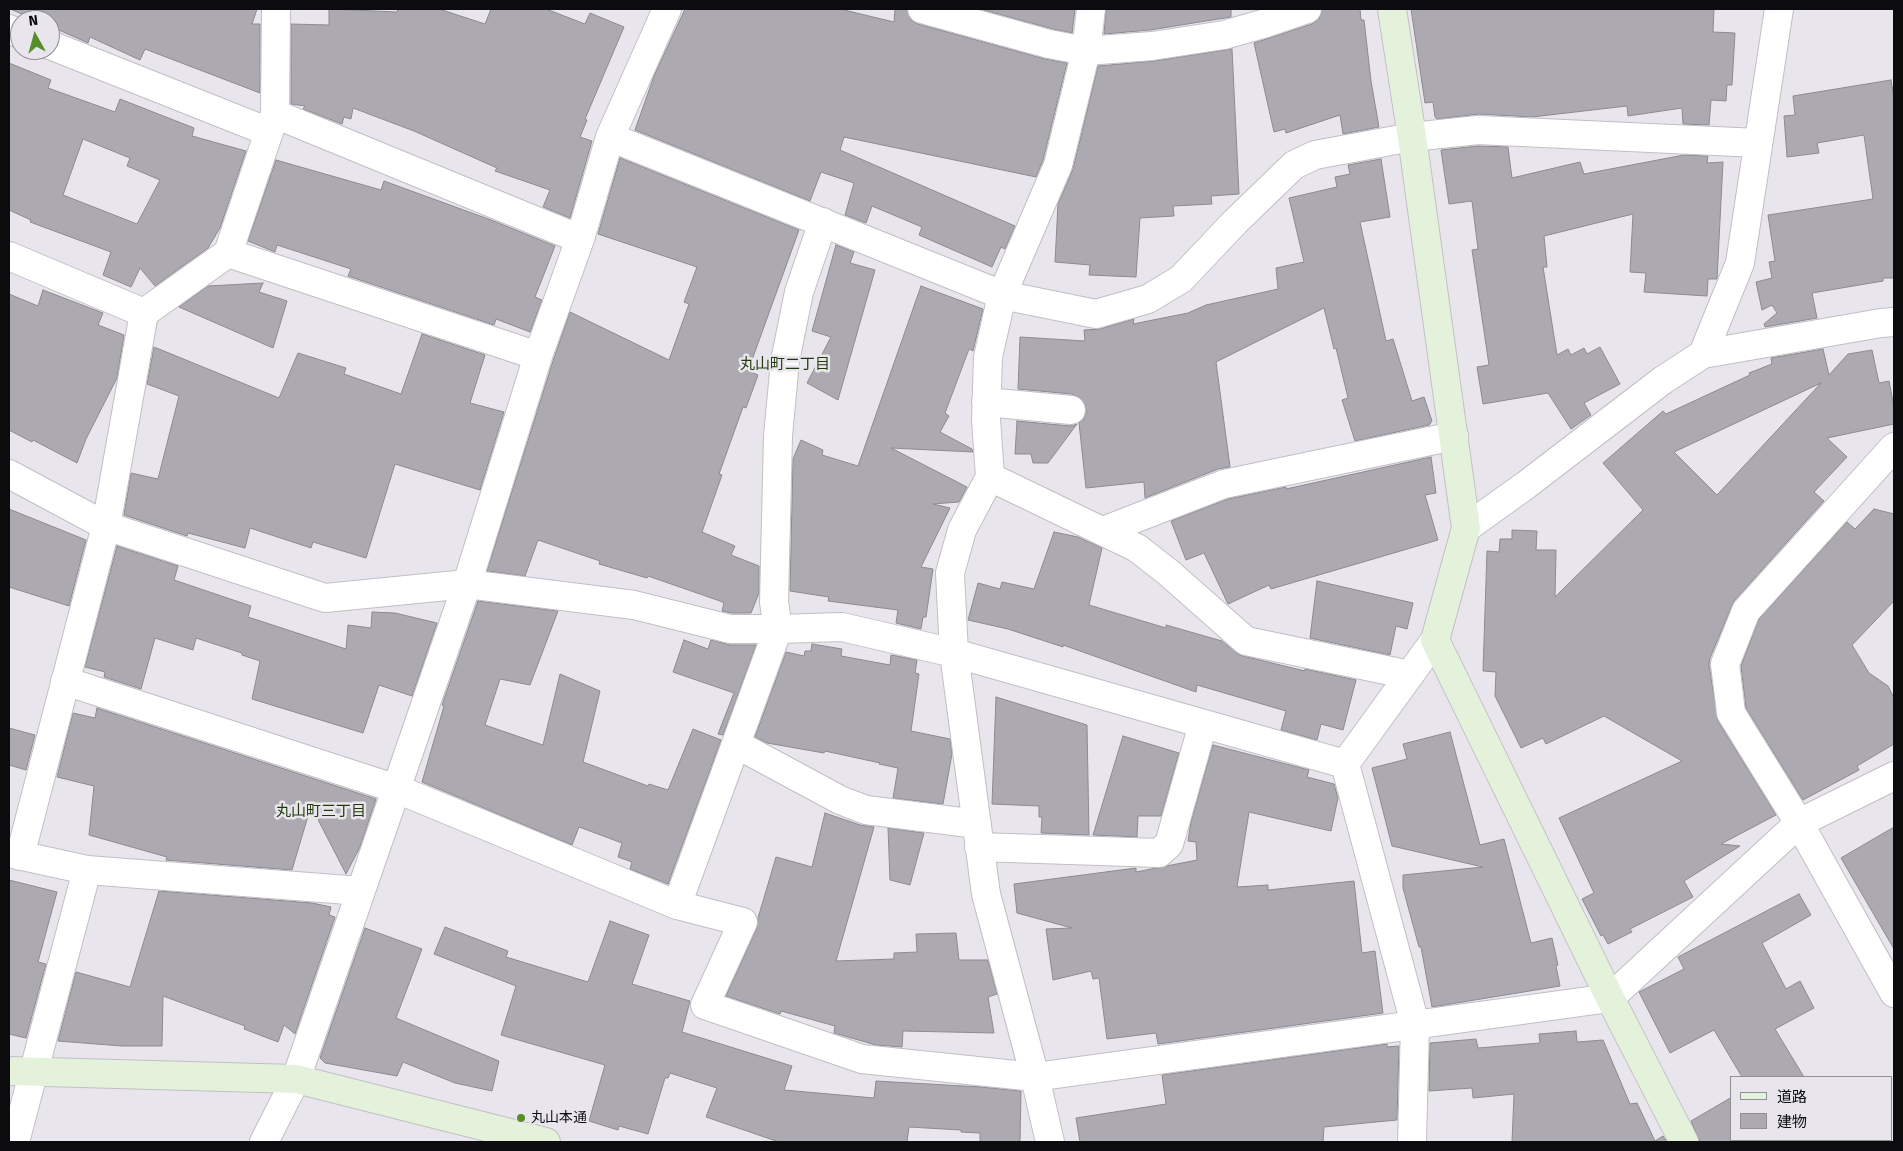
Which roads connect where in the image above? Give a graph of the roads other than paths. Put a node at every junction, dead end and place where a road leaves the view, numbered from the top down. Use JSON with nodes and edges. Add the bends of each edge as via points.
{"nodes":[{"id":1,"x":276,"y":9,"type":"edge"},
{"id":2,"x":667,"y":9,"type":"edge"},
{"id":3,"x":922,"y":9,"type":"edge"},
{"id":4,"x":1091,"y":9,"type":"edge"},
{"id":5,"x":1307,"y":9,"type":"edge"},
{"id":6,"x":1392,"y":9,"type":"edge"},
{"id":7,"x":1779,"y":9,"type":"edge"},
{"id":8,"x":60,"y":49,"type":"edge"},
{"id":9,"x":1086,"y":50,"type":"junction"},
{"id":10,"x":272,"y":123,"type":"junction"},
{"id":11,"x":1412,"y":136,"type":"junction"},
{"id":12,"x":610,"y":137,"type":"junction"},
{"id":13,"x":1758,"y":143,"type":"junction"},
{"id":14,"x":823,"y":222,"type":"junction"},
{"id":15,"x":580,"y":239,"type":"junction"},
{"id":16,"x":228,"y":253,"type":"junction"},
{"id":17,"x":9,"y":256,"type":"edge"},
{"id":18,"x":1002,"y":295,"type":"junction"},
{"id":19,"x":144,"y":313,"type":"junction"},
{"id":20,"x":1894,"y":322,"type":"edge"},
{"id":21,"x":1703,"y":354,"type":"junction"},
{"id":22,"x":538,"y":356,"type":"junction"},
{"id":23,"x":986,"y":402,"type":"junction"},
{"id":24,"x":1071,"y":410,"type":"dead end"},
{"id":25,"x":1454,"y":436,"type":"junction"},
{"id":26,"x":1894,"y":447,"type":"edge"},
{"id":27,"x":9,"y":474,"type":"edge"},
{"id":28,"x":990,"y":477,"type":"junction"},
{"id":29,"x":106,"y":526,"type":"junction"},
{"id":30,"x":1466,"y":528,"type":"junction"},
{"id":31,"x":1103,"y":531,"type":"junction"},
{"id":32,"x":468,"y":584,"type":"junction"},
{"id":33,"x":778,"y":630,"type":"junction"},
{"id":34,"x":1435,"y":640,"type":"junction"},
{"id":35,"x":954,"y":653,"type":"junction"},
{"id":36,"x":1410,"y":675,"type":"junction"},
{"id":37,"x":65,"y":680,"type":"junction"},
{"id":38,"x":1203,"y":724,"type":"junction"},
{"id":39,"x":736,"y":744,"type":"junction"},
{"id":40,"x":1345,"y":764,"type":"junction"},
{"id":41,"x":1894,"y":776,"type":"edge"},
{"id":42,"x":396,"y":789,"type":"junction"},
{"id":43,"x":1799,"y":823,"type":"junction"},
{"id":44,"x":978,"y":836,"type":"junction"},
{"id":45,"x":15,"y":854,"type":"edge"},
{"id":46,"x":87,"y":870,"type":"junction"},
{"id":47,"x":361,"y":892,"type":"junction"},
{"id":48,"x":677,"y":904,"type":"junction"},
{"id":49,"x":1894,"y":993,"type":"edge"},
{"id":50,"x":1610,"y":998,"type":"junction"},
{"id":51,"x":1415,"y":1024,"type":"junction"},
{"id":52,"x":21,"y":1071,"type":"edge"},
{"id":53,"x":1035,"y":1076,"type":"junction"},
{"id":54,"x":296,"y":1079,"type":"junction"},
{"id":55,"x":16,"y":1142,"type":"edge"},
{"id":56,"x":264,"y":1142,"type":"edge"},
{"id":57,"x":546,"y":1142,"type":"edge"},
{"id":58,"x":1050,"y":1142,"type":"edge"},
{"id":59,"x":1412,"y":1142,"type":"edge"},
{"id":60,"x":1684,"y":1142,"type":"edge"}],
"edges":[{"from":1,"to":10,"type":"street"},
{"from":2,"to":12,"type":"street"},
{"from":3,"to":9,"type":"street","via":[[1049,44]]},
{"from":4,"to":9,"type":"street"},
{"from":5,"to":9,"type":"street","via":[[1224,35],[1152,46]]},
{"from":6,"to":11,"type":"street"},
{"from":7,"to":13,"type":"street"},
{"from":8,"to":10,"type":"street"},
{"from":9,"to":18,"type":"street","via":[[1058,165]]},
{"from":10,"to":15,"type":"street"},
{"from":10,"to":16,"type":"street"},
{"from":11,"to":13,"type":"street","via":[[1478,130]]},
{"from":11,"to":18,"type":"street","via":[[1315,155],[1294,165],[1181,279],[1148,299],[1096,314]]},
{"from":11,"to":25,"type":"street"},
{"from":12,"to":14,"type":"street"},
{"from":12,"to":15,"type":"street"},
{"from":13,"to":21,"type":"street","via":[[1740,263]]},
{"from":14,"to":18,"type":"street"},
{"from":14,"to":33,"type":"street","via":[[800,292],[785,361],[778,436],[774,602]]},
{"from":15,"to":22,"type":"street"},
{"from":16,"to":19,"type":"street"},
{"from":16,"to":22,"type":"street"},
{"from":17,"to":19,"type":"street"},
{"from":18,"to":23,"type":"street","via":[[988,357]]},
{"from":19,"to":29,"type":"street"},
{"from":20,"to":21,"type":"street"},
{"from":21,"to":30,"type":"street"},
{"from":22,"to":32,"type":"street"},
{"from":23,"to":24,"type":"street"},
{"from":23,"to":28,"type":"street"},
{"from":25,"to":30,"type":"street"},
{"from":25,"to":31,"type":"street","via":[[1224,484]]},
{"from":26,"to":43,"type":"street","via":[[1746,611],[1725,664],[1731,713]]},
{"from":27,"to":29,"type":"street"},
{"from":28,"to":31,"type":"street"},
{"from":28,"to":35,"type":"street","via":[[962,530],[950,573]]},
{"from":29,"to":32,"type":"street","via":[[325,598]]},
{"from":29,"to":37,"type":"street"},
{"from":30,"to":34,"type":"street"},
{"from":31,"to":36,"type":"street","via":[[1137,548],[1246,641]]},
{"from":32,"to":33,"type":"street","via":[[634,605],[730,629]]},
{"from":32,"to":42,"type":"street"},
{"from":33,"to":35,"type":"street","via":[[842,627]]},
{"from":33,"to":39,"type":"street"},
{"from":34,"to":36,"type":"street"},
{"from":34,"to":50,"type":"street"},
{"from":35,"to":38,"type":"street"},
{"from":35,"to":44,"type":"street"},
{"from":36,"to":40,"type":"street"},
{"from":37,"to":42,"type":"street"},
{"from":37,"to":45,"type":"street"},
{"from":38,"to":40,"type":"street"},
{"from":38,"to":44,"type":"street","via":[[1170,844],[1159,853]]},
{"from":39,"to":44,"type":"street","via":[[840,800],[866,810]]},
{"from":39,"to":48,"type":"street"},
{"from":40,"to":51,"type":"street"},
{"from":41,"to":43,"type":"street"},
{"from":42,"to":47,"type":"street"},
{"from":42,"to":48,"type":"street"},
{"from":43,"to":49,"type":"street"},
{"from":43,"to":50,"type":"street"},
{"from":44,"to":53,"type":"street","via":[[986,894]]},
{"from":45,"to":46,"type":"street"},
{"from":46,"to":47,"type":"street"},
{"from":46,"to":52,"type":"street"},
{"from":47,"to":54,"type":"street"},
{"from":48,"to":53,"type":"street","via":[[743,922],[705,1005],[862,1059]]},
{"from":50,"to":51,"type":"street"},
{"from":50,"to":60,"type":"street"},
{"from":51,"to":53,"type":"street"},
{"from":51,"to":59,"type":"street"},
{"from":52,"to":54,"type":"street"},
{"from":52,"to":55,"type":"street"},
{"from":53,"to":58,"type":"street"},
{"from":54,"to":56,"type":"street"},
{"from":54,"to":57,"type":"street"}]}
